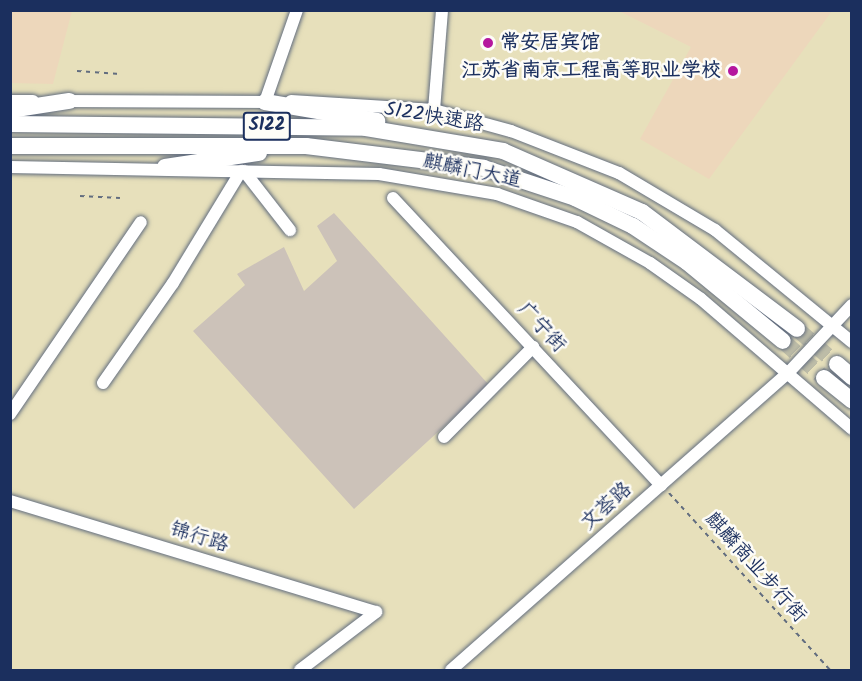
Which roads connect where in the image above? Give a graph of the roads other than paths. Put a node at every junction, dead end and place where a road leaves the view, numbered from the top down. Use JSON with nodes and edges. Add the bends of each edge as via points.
{"nodes":[{"id":1,"x":297,"y":10,"type":"edge"},
{"id":2,"x":442,"y":10,"type":"edge"},
{"id":3,"x":10,"y":100,"type":"edge"},
{"id":4,"x":69,"y":101,"type":"junction"},
{"id":5,"x":265,"y":102,"type":"junction"},
{"id":6,"x":10,"y":110,"type":"edge"},
{"id":7,"x":434,"y":110,"type":"junction"},
{"id":8,"x":10,"y":124,"type":"edge"},
{"id":9,"x":441,"y":138,"type":"junction"},
{"id":10,"x":10,"y":146,"type":"edge"},
{"id":11,"x":306,"y":146,"type":"junction"},
{"id":12,"x":10,"y":166,"type":"edge"},
{"id":13,"x":165,"y":167,"type":"junction"},
{"id":14,"x":242,"y":171,"type":"junction"},
{"id":15,"x":393,"y":198,"type":"dead end"},
{"id":16,"x":141,"y":222,"type":"dead end"},
{"id":17,"x":290,"y":230,"type":"dead end"},
{"id":18,"x":852,"y":305,"type":"edge"},
{"id":19,"x":835,"y":328,"type":"junction"},
{"id":20,"x":797,"y":329,"type":"tunnel mouth"},
{"id":21,"x":783,"y":341,"type":"tunnel mouth"},
{"id":22,"x":852,"y":342,"type":"edge"},
{"id":23,"x":533,"y":347,"type":"junction"},
{"id":24,"x":837,"y":364,"type":"tunnel mouth"},
{"id":25,"x":789,"y":372,"type":"junction"},
{"id":26,"x":852,"y":377,"type":"edge"},
{"id":27,"x":824,"y":378,"type":"tunnel mouth"},
{"id":28,"x":103,"y":383,"type":"dead end"},
{"id":29,"x":852,"y":401,"type":"edge"},
{"id":30,"x":10,"y":414,"type":"edge"},
{"id":31,"x":852,"y":429,"type":"edge"},
{"id":32,"x":444,"y":437,"type":"dead end"},
{"id":33,"x":661,"y":485,"type":"junction"},
{"id":34,"x":10,"y":501,"type":"edge"},
{"id":35,"x":464,"y":660,"type":"junction"},
{"id":36,"x":300,"y":670,"type":"edge"},
{"id":37,"x":451,"y":670,"type":"edge"},
{"id":38,"x":472,"y":670,"type":"edge"}],
"edges":[{"from":1,"to":5,"type":"street"},
{"from":2,"to":7,"type":"street"},
{"from":3,"to":4,"type":"street"},
{"from":4,"to":5,"type":"street"},
{"from":4,"to":6,"type":"highway"},
{"from":5,"to":7,"type":"street","via":[[365,102]]},
{"from":5,"to":9,"type":"highway","via":[[366,118]]},
{"from":7,"to":19,"type":"street","via":[[511,130],[619,173],[715,230]]},
{"from":8,"to":9,"type":"highway","name":"S122快速路","number":"S122","via":[[366,128]]},
{"from":9,"to":20,"type":"highway","name":"S122快速路","number":"S122","via":[[503,151],[604,192],[693,248]]},
{"from":10,"to":11,"type":"highway","name":"S122快速路","number":"S122"},
{"from":11,"to":13,"type":"highway"},
{"from":11,"to":21,"type":"highway","name":"S122快速路","number":"S122","via":[[472,166],[575,198],[633,226],[687,262]]},
{"from":12,"to":13,"type":"street","name":"麒麟门大道"},
{"from":13,"to":14,"type":"street","name":"麒麟门大道"},
{"from":14,"to":17,"type":"street"},
{"from":14,"to":25,"type":"street","name":"麒麟门大道","via":[[378,174],[433,181],[538,207],[650,263]]},
{"from":14,"to":28,"type":"street","via":[[179,274]]},
{"from":15,"to":23,"type":"street","name":"广宁街"},
{"from":16,"to":30,"type":"street"},
{"from":18,"to":19,"type":"street","name":"文荟路"},
{"from":19,"to":22,"type":"street"},
{"from":19,"to":25,"type":"street","name":"文荟路"},
{"from":23,"to":32,"type":"street"},
{"from":23,"to":33,"type":"street","name":"广宁街"},
{"from":24,"to":26,"type":"highway"},
{"from":25,"to":31,"type":"street","name":"麒麟门大道"},
{"from":25,"to":33,"type":"street","name":"文荟路"},
{"from":27,"to":29,"type":"highway"},
{"from":33,"to":35,"type":"street","name":"文荟路"},
{"from":34,"to":36,"type":"street","name":"锦行路","via":[[376,612]]},
{"from":35,"to":37,"type":"street","name":"文荟路"},
{"from":35,"to":38,"type":"street"}]}
